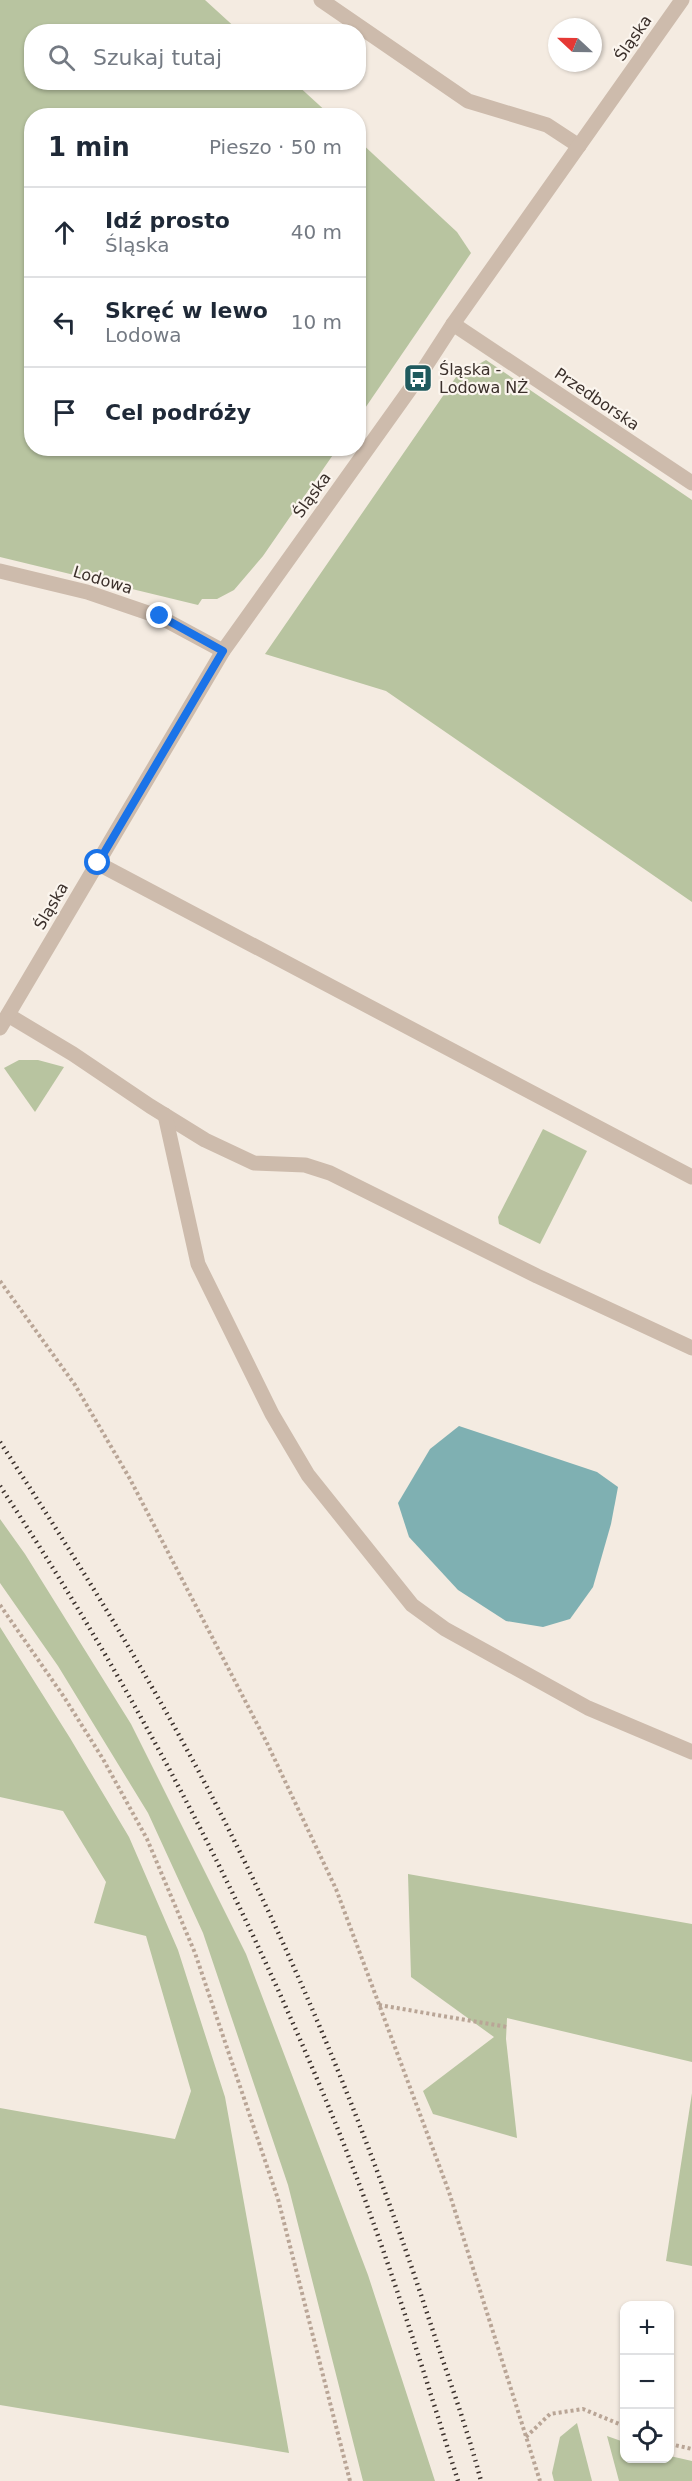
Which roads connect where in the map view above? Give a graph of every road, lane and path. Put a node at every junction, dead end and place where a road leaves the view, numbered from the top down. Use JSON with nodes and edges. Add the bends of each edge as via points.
{"nodes":[{"id":1,"x":321,"y":0,"type":"edge"},
{"id":2,"x":682,"y":0,"type":"edge"},
{"id":3,"x":356,"y":24,"type":"edge"},
{"id":4,"x":366,"y":31,"type":"edge"},
{"id":5,"x":579,"y":146,"type":"junction"},
{"id":6,"x":453,"y":324,"type":"junction"},
{"id":7,"x":366,"y":451,"type":"edge"},
{"id":8,"x":362,"y":456,"type":"edge"},
{"id":9,"x":692,"y":483,"type":"edge"},
{"id":10,"x":0,"y":571,"type":"edge"},
{"id":11,"x":223,"y":651,"type":"junction"},
{"id":12,"x":98,"y":863,"type":"junction"},
{"id":13,"x":4,"y":1022,"type":"edge"},
{"id":14,"x":165,"y":1115,"type":"junction"},
{"id":15,"x":692,"y":1177,"type":"edge"},
{"id":16,"x":0,"y":1281,"type":"edge"},
{"id":17,"x":692,"y":1348,"type":"edge"},
{"id":18,"x":0,"y":1605,"type":"edge"},
{"id":19,"x":692,"y":1752,"type":"edge"},
{"id":20,"x":379,"y":2005,"type":"junction"},
{"id":21,"x":507,"y":2027,"type":"dead end"},
{"id":22,"x":620,"y":2424,"type":"edge"},
{"id":23,"x":526,"y":2437,"type":"junction"},
{"id":24,"x":674,"y":2445,"type":"edge"},
{"id":25,"x":692,"y":2450,"type":"edge"},
{"id":26,"x":350,"y":2481,"type":"edge"},
{"id":27,"x":540,"y":2481,"type":"edge"}],
"edges":[{"from":1,"to":3,"type":"street"},
{"from":2,"to":5,"type":"street","name":"Śląska"},
{"from":4,"to":5,"type":"street","via":[[468,101],[547,125]]},
{"from":5,"to":6,"type":"street","name":"Śląska"},
{"from":6,"to":7,"type":"street","name":"Śląska"},
{"from":6,"to":9,"type":"street","name":"Przedborska"},
{"from":8,"to":11,"type":"street","name":"Śląska"},
{"from":10,"to":11,"type":"street","name":"Lodowa","via":[[87,592],[160,616]]},
{"from":11,"to":12,"type":"street","name":"Śląska"},
{"from":12,"to":13,"type":"street","name":"Śląska"},
{"from":12,"to":15,"type":"street"},
{"from":13,"to":14,"type":"street","via":[[73,1054]]},
{"from":14,"to":17,"type":"street","via":[[254,1163],[305,1165],[330,1173]]},
{"from":14,"to":19,"type":"street","via":[[198,1264],[272,1414],[308,1475],[412,1605],[445,1629],[588,1708]]},
{"from":16,"to":20,"type":"path","via":[[75,1384],[135,1490],[266,1741],[336,1889]]},
{"from":18,"to":26,"type":"path","via":[[103,1759],[147,1839],[195,1953],[278,2199]]},
{"from":20,"to":21,"type":"path"},
{"from":20,"to":23,"type":"path","via":[[449,2192]]},
{"from":22,"to":23,"type":"path","via":[[583,2409],[549,2414]]},
{"from":23,"to":27,"type":"path"},
{"from":24,"to":25,"type":"path"}]}
